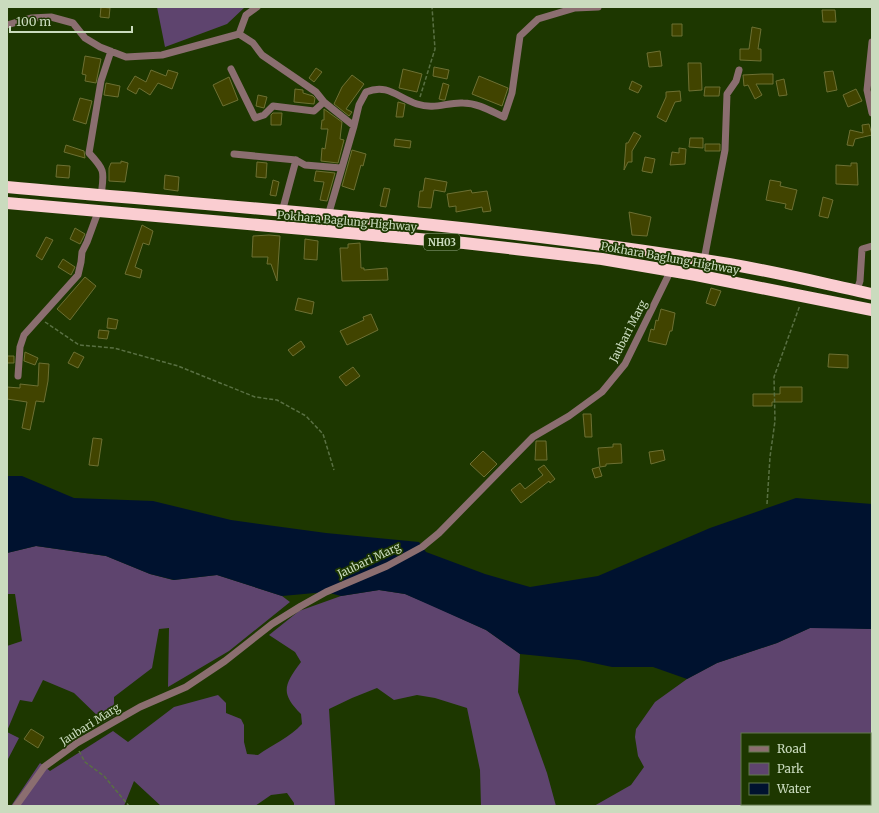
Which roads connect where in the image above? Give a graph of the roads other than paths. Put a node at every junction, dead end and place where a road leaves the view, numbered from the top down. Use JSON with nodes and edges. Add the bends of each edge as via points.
{"nodes":[{"id":1,"x":257,"y":7,"type":"edge"},
{"id":2,"x":598,"y":7,"type":"edge"},
{"id":3,"x":7,"y":25,"type":"edge"},
{"id":4,"x":239,"y":34,"type":"junction"},
{"id":5,"x":872,"y":42,"type":"edge"},
{"id":6,"x":111,"y":51,"type":"junction"},
{"id":7,"x":231,"y":69,"type":"dead end"},
{"id":8,"x":739,"y":70,"type":"dead end"},
{"id":9,"x":324,"y":102,"type":"junction"},
{"id":10,"x":872,"y":113,"type":"edge"},
{"id":11,"x":354,"y":126,"type":"junction"},
{"id":12,"x":234,"y":154,"type":"dead end"},
{"id":13,"x":296,"y":160,"type":"junction"},
{"id":14,"x":341,"y":168,"type":"junction"},
{"id":15,"x":7,"y":187,"type":"edge"},
{"id":16,"x":101,"y":196,"type":"junction"},
{"id":17,"x":7,"y":203,"type":"edge"},
{"id":18,"x":98,"y":212,"type":"junction"},
{"id":19,"x":282,"y":212,"type":"junction"},
{"id":20,"x":328,"y":216,"type":"junction"},
{"id":21,"x":872,"y":246,"type":"edge"},
{"id":22,"x":704,"y":260,"type":"junction"},
{"id":23,"x":671,"y":270,"type":"junction"},
{"id":24,"x":857,"y":290,"type":"junction"},
{"id":25,"x":872,"y":294,"type":"edge"},
{"id":26,"x":872,"y":310,"type":"edge"},
{"id":27,"x":18,"y":376,"type":"dead end"},
{"id":28,"x":16,"y":806,"type":"edge"}],
"edges":[{"from":1,"to":4,"type":"street","via":[[246,15]]},
{"from":2,"to":11,"type":"street","via":[[575,8],[538,19],[520,36],[512,93],[504,117],[476,105],[462,103],[440,107],[418,105],[394,93],[376,88],[366,92],[359,105]]},
{"from":3,"to":6,"type":"street","via":[[31,18],[50,17],[73,23],[85,38]]},
{"from":4,"to":6,"type":"street","via":[[162,55],[126,57]]},
{"from":4,"to":9,"type":"street","via":[[253,43],[262,55],[316,92]]},
{"from":5,"to":10,"type":"street","via":[[867,90]]},
{"from":6,"to":16,"type":"street","via":[[101,81],[89,153],[104,172]]},
{"from":7,"to":9,"type":"street","via":[[255,118],[264,115],[273,106],[314,111]]},
{"from":8,"to":22,"type":"street","via":[[736,81],[727,94],[725,150]]},
{"from":9,"to":11,"type":"street"},
{"from":11,"to":14,"type":"street"},
{"from":12,"to":13,"type":"street"},
{"from":13,"to":14,"type":"street","via":[[305,165]]},
{"from":13,"to":19,"type":"street"},
{"from":14,"to":20,"type":"street"},
{"from":15,"to":16,"type":"highway","name":"Pokhara Baglung Highway"},
{"from":16,"to":19,"type":"highway","name":"Pokhara Baglung Highway"},
{"from":17,"to":18,"type":"highway","name":"Pokhara Baglung Highway","number":"NH03"},
{"from":18,"to":23,"type":"highway","name":"Pokhara Baglung Highway","number":"NH03","via":[[464,243]]},
{"from":18,"to":27,"type":"street","via":[[82,252],[78,276],[24,335],[20,347]]},
{"from":19,"to":20,"type":"highway","name":"Pokhara Baglung Highway"},
{"from":20,"to":22,"type":"highway","name":"Pokhara Baglung Highway","via":[[446,225]]},
{"from":21,"to":24,"type":"street","via":[[862,249]]},
{"from":22,"to":24,"type":"highway","name":"Pokhara Baglung Highway"},
{"from":23,"to":26,"type":"highway","name":"Pokhara Baglung Highway","number":"NH03"},
{"from":23,"to":28,"type":"street","name":"Jaubari Marg","via":[[625,364],[602,392],[569,416],[533,437],[439,533],[422,547],[388,566],[326,592],[301,606],[186,687],[140,707],[76,743],[44,767]]},
{"from":24,"to":25,"type":"highway","name":"Pokhara Baglung Highway"}]}
